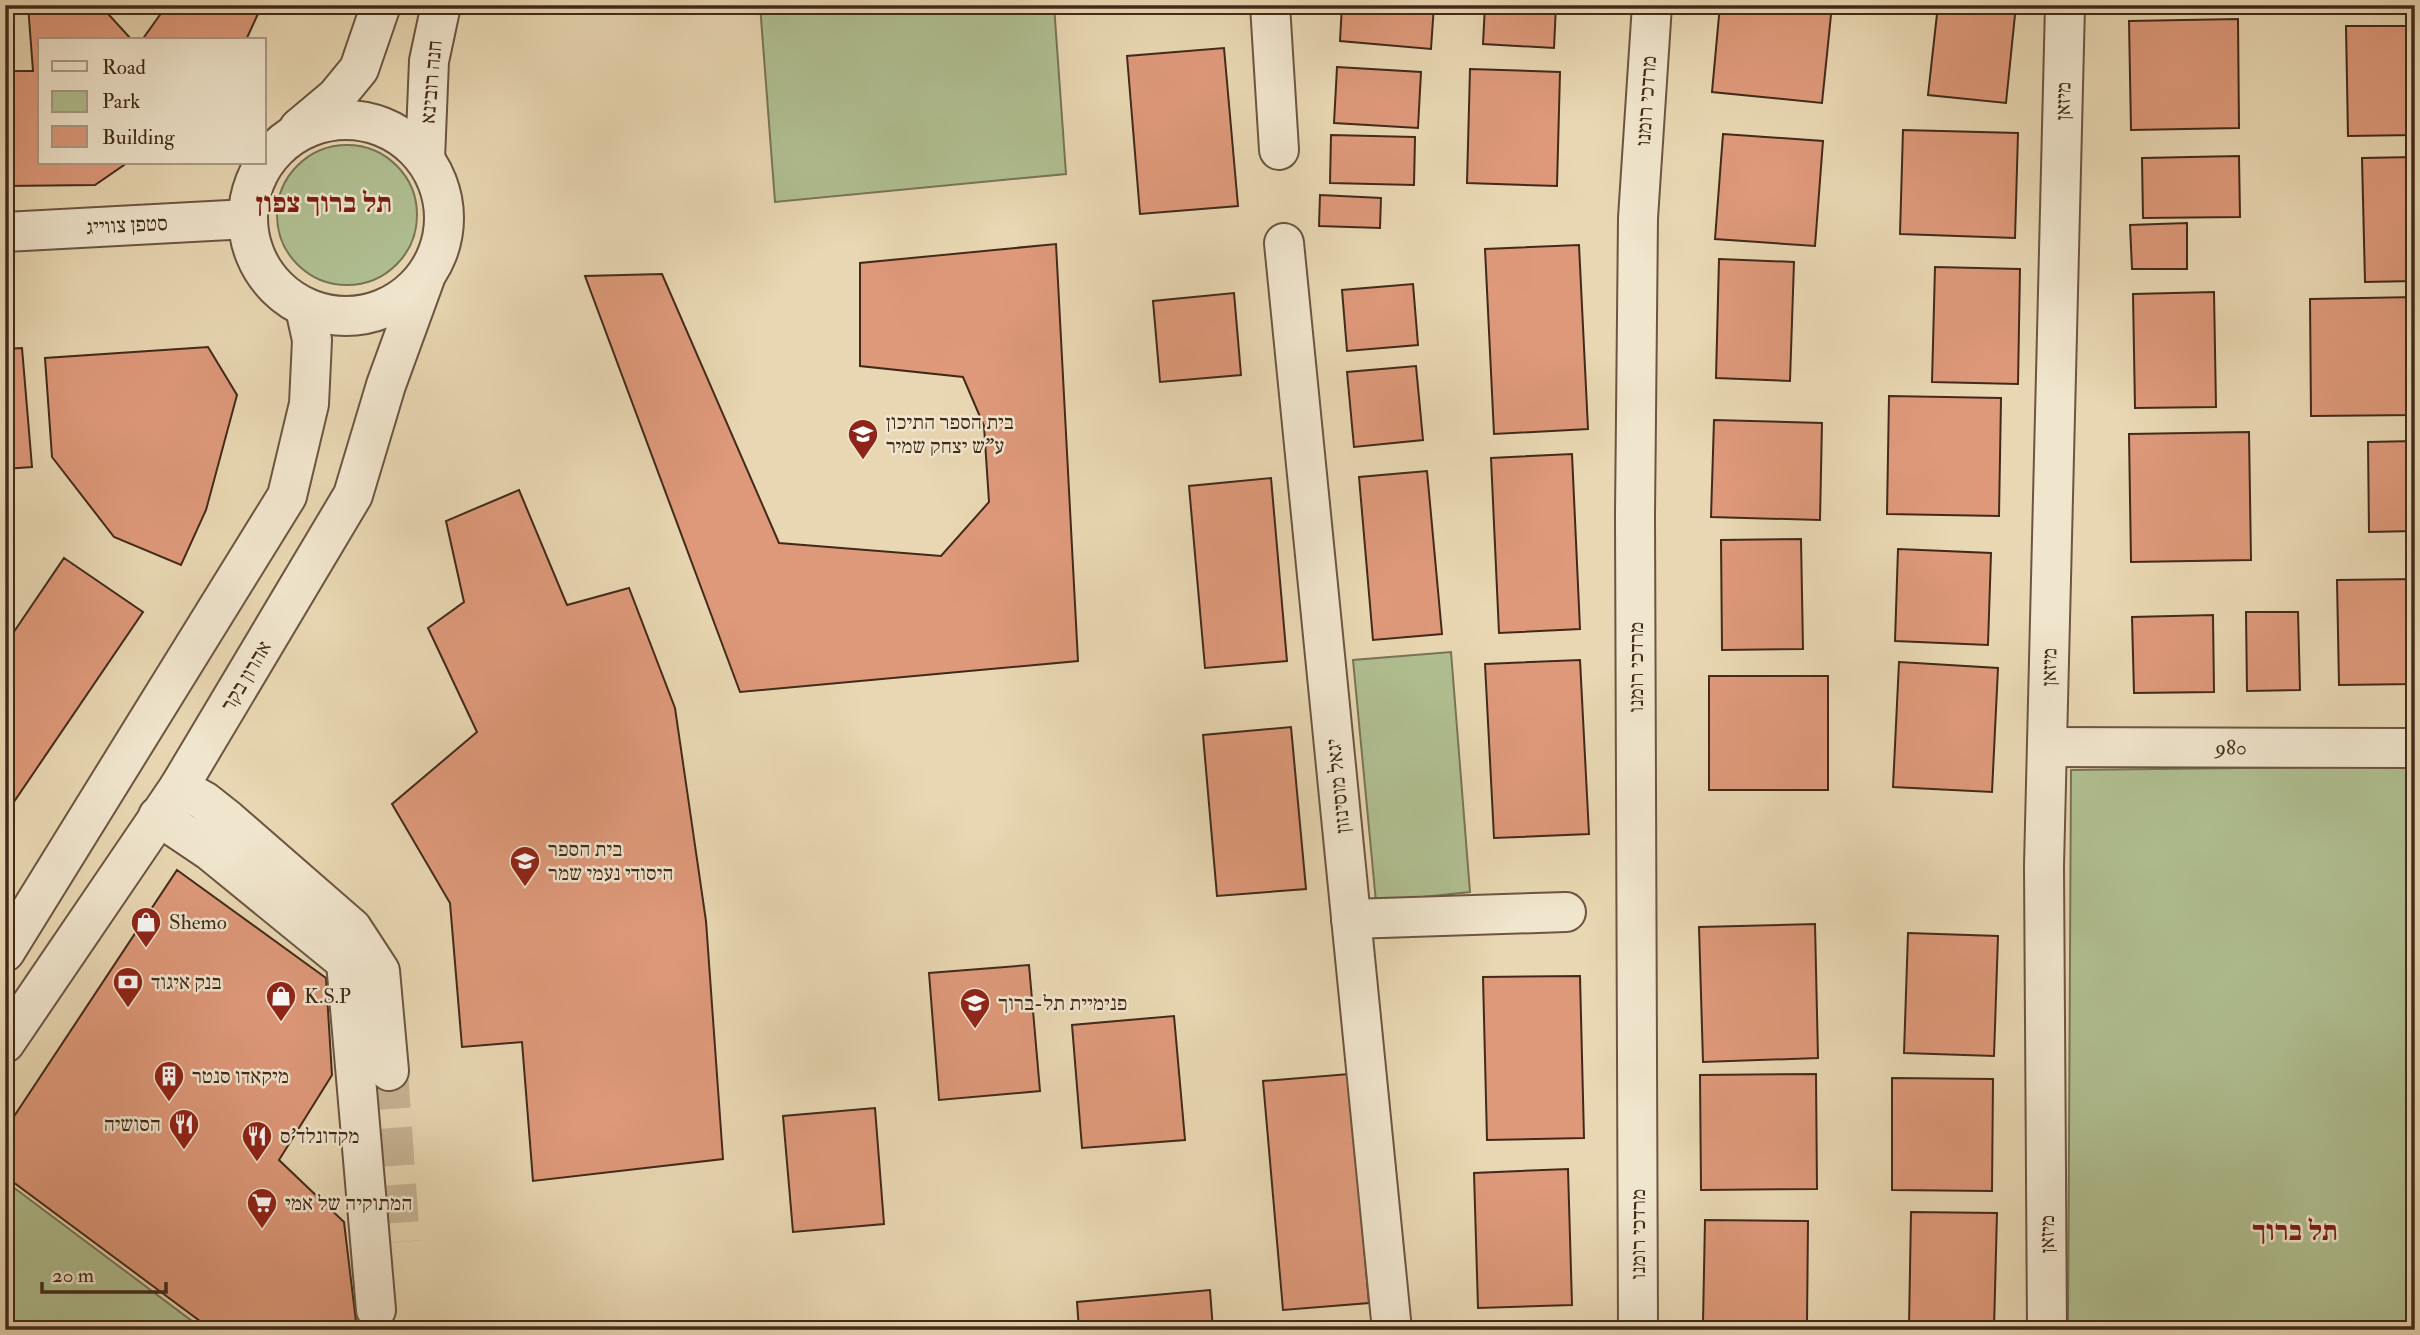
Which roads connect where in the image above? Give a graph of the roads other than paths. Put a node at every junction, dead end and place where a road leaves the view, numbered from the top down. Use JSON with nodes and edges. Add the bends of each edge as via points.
{"nodes":[{"id":1,"x":381,"y":5,"type":"edge"},
{"id":2,"x":441,"y":5,"type":"edge"},
{"id":3,"x":1270,"y":5,"type":"edge"},
{"id":4,"x":1652,"y":5,"type":"edge"},
{"id":5,"x":2065,"y":5,"type":"edge"},
{"id":6,"x":287,"y":139,"type":"junction"},
{"id":7,"x":1279,"y":150,"type":"dead end"},
{"id":8,"x":425,"y":159,"type":"junction"},
{"id":9,"x":266,"y":162,"type":"edge"},
{"id":10,"x":264,"y":164,"type":"edge"},
{"id":11,"x":248,"y":219,"type":"junction"},
{"id":12,"x":5,"y":232,"type":"edge"},
{"id":13,"x":1284,"y":243,"type":"dead end"},
{"id":14,"x":425,"y":278,"type":"junction"},
{"id":15,"x":305,"y":308,"type":"junction"},
{"id":16,"x":2048,"y":747,"type":"junction"},
{"id":17,"x":2415,"y":748,"type":"edge"},
{"id":18,"x":168,"y":802,"type":"junction"},
{"id":19,"x":1566,"y":912,"type":"dead end"},
{"id":20,"x":1351,"y":919,"type":"junction"},
{"id":21,"x":5,"y":952,"type":"edge"},
{"id":22,"x":5,"y":1043,"type":"edge"},
{"id":23,"x":389,"y":1071,"type":"tunnel mouth"},
{"id":24,"x":376,"y":1310,"type":"dead end"},
{"id":25,"x":1392,"y":1330,"type":"edge"},
{"id":26,"x":1638,"y":1330,"type":"edge"},
{"id":27,"x":2047,"y":1330,"type":"edge"}],
"edges":[{"from":1,"to":6,"type":"street","via":[[359,69],[336,97]]},
{"from":2,"to":8,"type":"street","name":"חנה רובינא","via":[[429,61]]},
{"from":3,"to":7,"type":"street"},
{"from":4,"to":26,"type":"street","name":"מרדכי רומנו","via":[[1637,218]]},
{"from":5,"to":16,"type":"street","name":"מיזאן"},
{"from":6,"to":8,"type":"street","via":[[314,125],[355,120],[390,130]]},
{"from":6,"to":9,"type":"street"},
{"from":8,"to":14,"type":"street","via":[[441,191],[444,226],[439,252]]},
{"from":10,"to":11,"type":"street","via":[[253,189]]},
{"from":11,"to":12,"type":"street","name":"סטפן צווייג"},
{"from":11,"to":15,"type":"street","via":[[263,270]]},
{"from":13,"to":20,"type":"street","name":"יגאל מוסינזון"},
{"from":14,"to":15,"type":"street","via":[[395,304],[363,316],[334,316]]},
{"from":14,"to":18,"type":"street","name":"אהרון בקר","via":[[353,495]]},
{"from":15,"to":21,"type":"street","via":[[312,340],[309,404],[287,496]]},
{"from":16,"to":17,"type":"street","name":"980"},
{"from":16,"to":27,"type":"street","name":"מיזאן","via":[[2044,866]]},
{"from":18,"to":22,"type":"street","name":"אהרון בקר"},
{"from":18,"to":23,"type":"street","via":[[204,802],[352,928],[380,971]]},
{"from":18,"to":24,"type":"street","via":[[210,851],[346,962]]},
{"from":19,"to":20,"type":"street"},
{"from":20,"to":25,"type":"street","name":"יגאל מוסינזון"}]}
